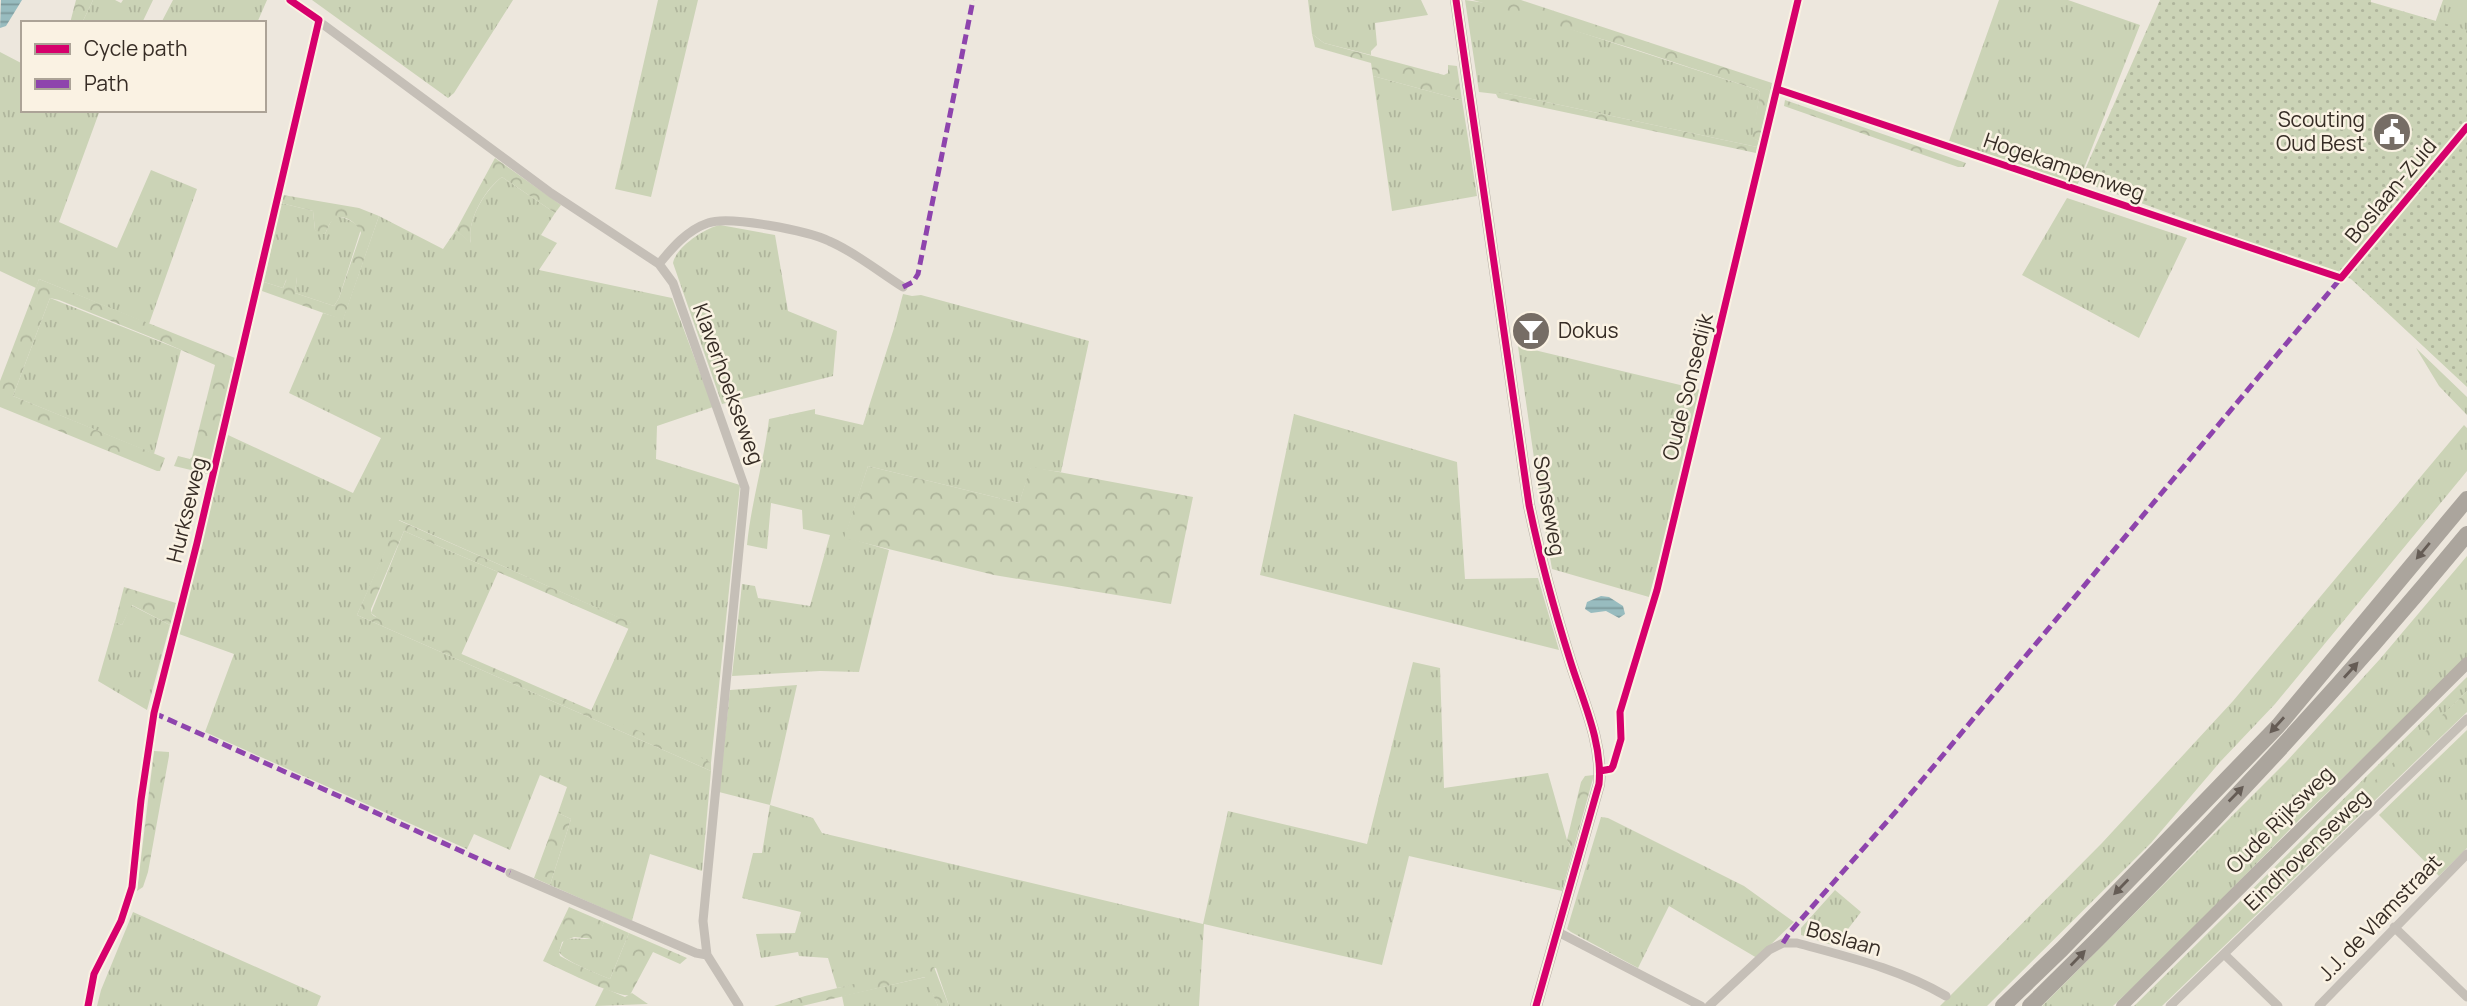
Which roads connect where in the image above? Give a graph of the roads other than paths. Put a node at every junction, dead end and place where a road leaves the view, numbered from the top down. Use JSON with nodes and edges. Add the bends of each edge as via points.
{"nodes":[{"id":1,"x":290,"y":0,"type":"edge"},
{"id":2,"x":1456,"y":0,"type":"edge"},
{"id":3,"x":319,"y":20,"type":"junction"},
{"id":4,"x":2467,"y":127,"type":"edge"},
{"id":5,"x":659,"y":264,"type":"junction"},
{"id":6,"x":2349,"y":269,"type":"dead end"},
{"id":7,"x":903,"y":287,"type":"dead end"},
{"id":8,"x":2467,"y":499,"type":"edge"},
{"id":9,"x":2467,"y":534,"type":"edge"},
{"id":10,"x":2467,"y":663,"type":"edge"},
{"id":11,"x":2467,"y":719,"type":"edge"},
{"id":12,"x":2467,"y":854,"type":"edge"},
{"id":13,"x":510,"y":873,"type":"dead end"},
{"id":14,"x":2394,"y":927,"type":"junction"},
{"id":15,"x":1556,"y":930,"type":"junction"},
{"id":16,"x":2224,"y":954,"type":"junction"},
{"id":17,"x":707,"y":955,"type":"junction"},
{"id":18,"x":2467,"y":979,"type":"edge"},
{"id":19,"x":2458,"y":988,"type":"junction"},
{"id":20,"x":1946,"y":996,"type":"dead end"},
{"id":21,"x":2467,"y":997,"type":"edge"},
{"id":22,"x":88,"y":1006,"type":"edge"},
{"id":23,"x":739,"y":1006,"type":"edge"},
{"id":24,"x":1536,"y":1006,"type":"edge"},
{"id":25,"x":1701,"y":1006,"type":"edge"},
{"id":26,"x":1709,"y":1006,"type":"edge"},
{"id":27,"x":2003,"y":1006,"type":"edge"},
{"id":28,"x":2030,"y":1006,"type":"edge"},
{"id":29,"x":2122,"y":1006,"type":"edge"},
{"id":30,"x":2170,"y":1006,"type":"edge"},
{"id":31,"x":2278,"y":1006,"type":"edge"},
{"id":32,"x":2319,"y":1006,"type":"edge"}],
"edges":[{"from":1,"to":3,"type":"street","name":"Klaverhoekseweg"},
{"from":2,"to":15,"type":"main road","name":"Sonseweg","via":[[1529,505],[1544,576],[1599,757],[1599,785]]},
{"from":3,"to":5,"type":"street","name":"Klaverhoekseweg","via":[[519,170]]},
{"from":3,"to":22,"type":"street","name":"Hurkseweg","via":[[154,713],[130,895],[94,974]]},
{"from":4,"to":6,"type":"street","name":"Boslaan-Zuid"},
{"from":5,"to":7,"type":"street","via":[[699,226],[735,220],[833,242]]},
{"from":5,"to":17,"type":"street","name":"Klaverhoekseweg","via":[[673,283],[746,488],[703,921]]},
{"from":8,"to":27,"type":"highway","one_way":true,"via":[[2278,726]]},
{"from":28,"to":9,"type":"highway","one_way":true,"via":[[2289,739]]},
{"from":10,"to":29,"type":"main road","name":"Oude Rijksweg"},
{"from":11,"to":16,"type":"street","name":"Eindhovenseweg"},
{"from":12,"to":14,"type":"street","name":"J.J. de Vlamstraat"},
{"from":13,"to":17,"type":"street"},
{"from":14,"to":19,"type":"street"},
{"from":14,"to":32,"type":"street","name":"J.J. de Vlamstraat"},
{"from":15,"to":24,"type":"main road","name":"Sonseweg"},
{"from":15,"to":25,"type":"street"},
{"from":16,"to":30,"type":"street","name":"Eindhovenseweg"},
{"from":16,"to":31,"type":"street"},
{"from":17,"to":23,"type":"street","name":"Klaverhoekseweg"},
{"from":18,"to":19,"type":"street"},
{"from":19,"to":21,"type":"street"},
{"from":20,"to":26,"type":"street","name":"Boslaan","via":[[1877,965],[1783,943],[1769,950]]}]}
